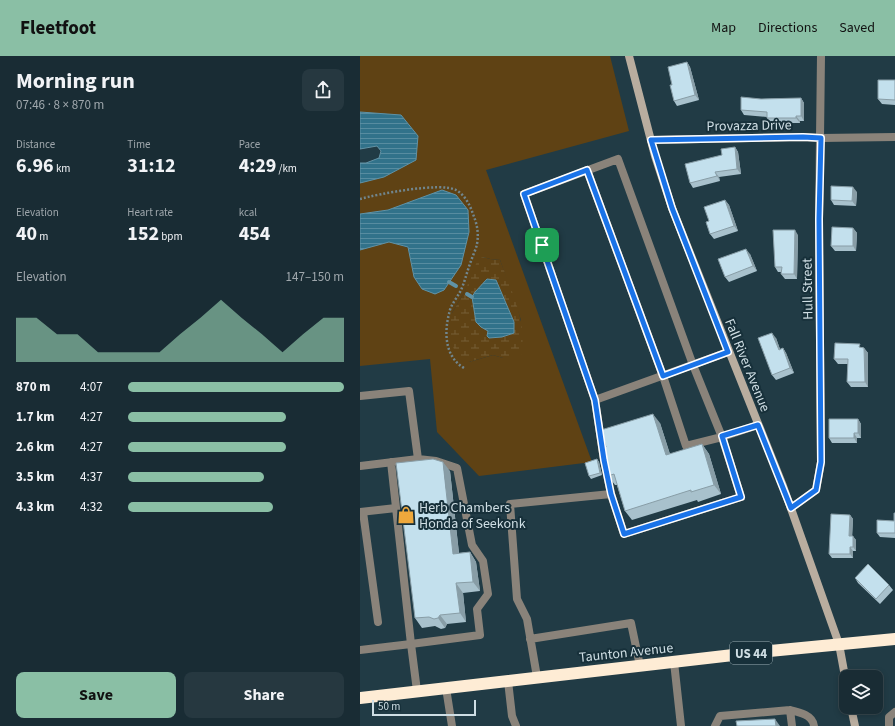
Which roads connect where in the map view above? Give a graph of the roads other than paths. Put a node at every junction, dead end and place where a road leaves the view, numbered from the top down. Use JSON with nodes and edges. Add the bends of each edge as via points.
{"nodes":[{"id":1,"x":629,"y":56,"type":"edge"},
{"id":2,"x":821,"y":56,"type":"edge"},
{"id":3,"x":821,"y":138,"type":"junction"},
{"id":4,"x":895,"y":138,"type":"edge"},
{"id":5,"x":651,"y":140,"type":"junction"},
{"id":6,"x":587,"y":170,"type":"junction"},
{"id":7,"x":728,"y":352,"type":"junction"},
{"id":8,"x":693,"y":365,"type":"junction"},
{"id":9,"x":663,"y":376,"type":"junction"},
{"id":10,"x":360,"y":396,"type":"edge"},
{"id":11,"x":595,"y":400,"type":"junction"},
{"id":12,"x":758,"y":425,"type":"junction"},
{"id":13,"x":722,"y":436,"type":"junction"},
{"id":14,"x":418,"y":459,"type":"junction"},
{"id":15,"x":391,"y":462,"type":"junction"},
{"id":16,"x":360,"y":466,"type":"edge"},
{"id":17,"x":611,"y":494,"type":"junction"},
{"id":18,"x":396,"y":508,"type":"junction"},
{"id":19,"x":791,"y":508,"type":"junction"},
{"id":20,"x":362,"y":512,"type":"edge"},
{"id":21,"x":378,"y":622,"type":"dead end"},
{"id":22,"x":530,"y":639,"type":"junction"},
{"id":23,"x":895,"y":639,"type":"edge"},
{"id":24,"x":411,"y":644,"type":"junction"},
{"id":25,"x":839,"y":644,"type":"junction"},
{"id":26,"x":360,"y":650,"type":"edge"},
{"id":27,"x":674,"y":662,"type":"junction"},
{"id":28,"x":640,"y":666,"type":"junction"},
{"id":29,"x":844,"y":670,"type":"edge"},
{"id":30,"x":537,"y":677,"type":"junction"},
{"id":31,"x":508,"y":681,"type":"junction"},
{"id":32,"x":446,"y":688,"type":"junction"},
{"id":33,"x":417,"y":691,"type":"junction"},
{"id":34,"x":360,"y":698,"type":"edge"},
{"id":35,"x":790,"y":710,"type":"junction"},
{"id":36,"x":895,"y":712,"type":"edge"},
{"id":37,"x":852,"y":714,"type":"edge"},
{"id":38,"x":452,"y":726,"type":"edge"},
{"id":39,"x":516,"y":726,"type":"edge"},
{"id":40,"x":681,"y":726,"type":"edge"},
{"id":41,"x":715,"y":726,"type":"edge"},
{"id":42,"x":792,"y":726,"type":"edge"},
{"id":43,"x":814,"y":726,"type":"edge"},
{"id":44,"x":855,"y":726,"type":"edge"},
{"id":45,"x":888,"y":726,"type":"edge"}],
"edges":[{"from":1,"to":5,"type":"main road","name":"Fall River Avenue"},
{"from":2,"to":3,"type":"street","name":"Hull Street"},
{"from":3,"to":4,"type":"street","name":"Provazza Drive"},
{"from":3,"to":5,"type":"street","name":"Provazza Drive"},
{"from":3,"to":19,"type":"street","name":"Hull Street","via":[[821,462],[816,490]]},
{"from":5,"to":7,"type":"main road","name":"Fall River Avenue","via":[[672,208]]},
{"from":6,"to":8,"type":"street","via":[[618,159]]},
{"from":6,"to":9,"type":"street"},
{"from":6,"to":11,"type":"street","via":[[524,194]]},
{"from":7,"to":8,"type":"street"},
{"from":7,"to":12,"type":"main road","name":"Fall River Avenue"},
{"from":8,"to":9,"type":"street"},
{"from":8,"to":13,"type":"street"},
{"from":9,"to":11,"type":"street"},
{"from":9,"to":13,"type":"street","via":[[686,446]]},
{"from":10,"to":14,"type":"street","via":[[409,391]]},
{"from":11,"to":17,"type":"street"},
{"from":12,"to":13,"type":"street"},
{"from":12,"to":19,"type":"main road","name":"Fall River Avenue"},
{"from":13,"to":17,"type":"street","via":[[741,497],[624,534]]},
{"from":14,"to":15,"type":"street"},
{"from":14,"to":24,"type":"street","via":[[436,461],[457,468],[472,545],[483,561],[488,594],[477,609],[480,635]]},
{"from":15,"to":16,"type":"street"},
{"from":15,"to":18,"type":"street"},
{"from":17,"to":22,"type":"street","via":[[510,504],[517,599],[527,619]]},
{"from":18,"to":20,"type":"street"},
{"from":18,"to":24,"type":"street"},
{"from":19,"to":25,"type":"main road","name":"Fall River Avenue"},
{"from":20,"to":21,"type":"street"},
{"from":22,"to":28,"type":"street","via":[[631,623]]},
{"from":22,"to":30,"type":"street"},
{"from":23,"to":25,"type":"highway","name":"Taunton Avenue","number":"US 44"},
{"from":24,"to":26,"type":"street"},
{"from":24,"to":33,"type":"street"},
{"from":25,"to":27,"type":"highway","name":"Taunton Avenue","number":"US 44"},
{"from":25,"to":29,"type":"main road","name":"Fall River Avenue"},
{"from":27,"to":28,"type":"highway","name":"Taunton Avenue","number":"US 44"},
{"from":27,"to":40,"type":"street"},
{"from":28,"to":30,"type":"highway","name":"Taunton Avenue","number":"US 44"},
{"from":30,"to":31,"type":"highway","name":"Taunton Avenue","number":"US 44"},
{"from":31,"to":32,"type":"highway","name":"Taunton Avenue","number":"US 44"},
{"from":31,"to":39,"type":"street","via":[[512,716]]},
{"from":32,"to":33,"type":"highway","name":"Taunton Avenue","number":"US 44"},
{"from":32,"to":38,"type":"street"},
{"from":33,"to":34,"type":"highway","name":"Taunton Avenue","number":"US 44"},
{"from":35,"to":41,"type":"street","via":[[720,716]]},
{"from":35,"to":42,"type":"street"},
{"from":35,"to":43,"type":"street","via":[[808,716]]},
{"from":36,"to":45,"type":"street","via":[[889,717]]},
{"from":37,"to":44,"type":"main road"}]}
